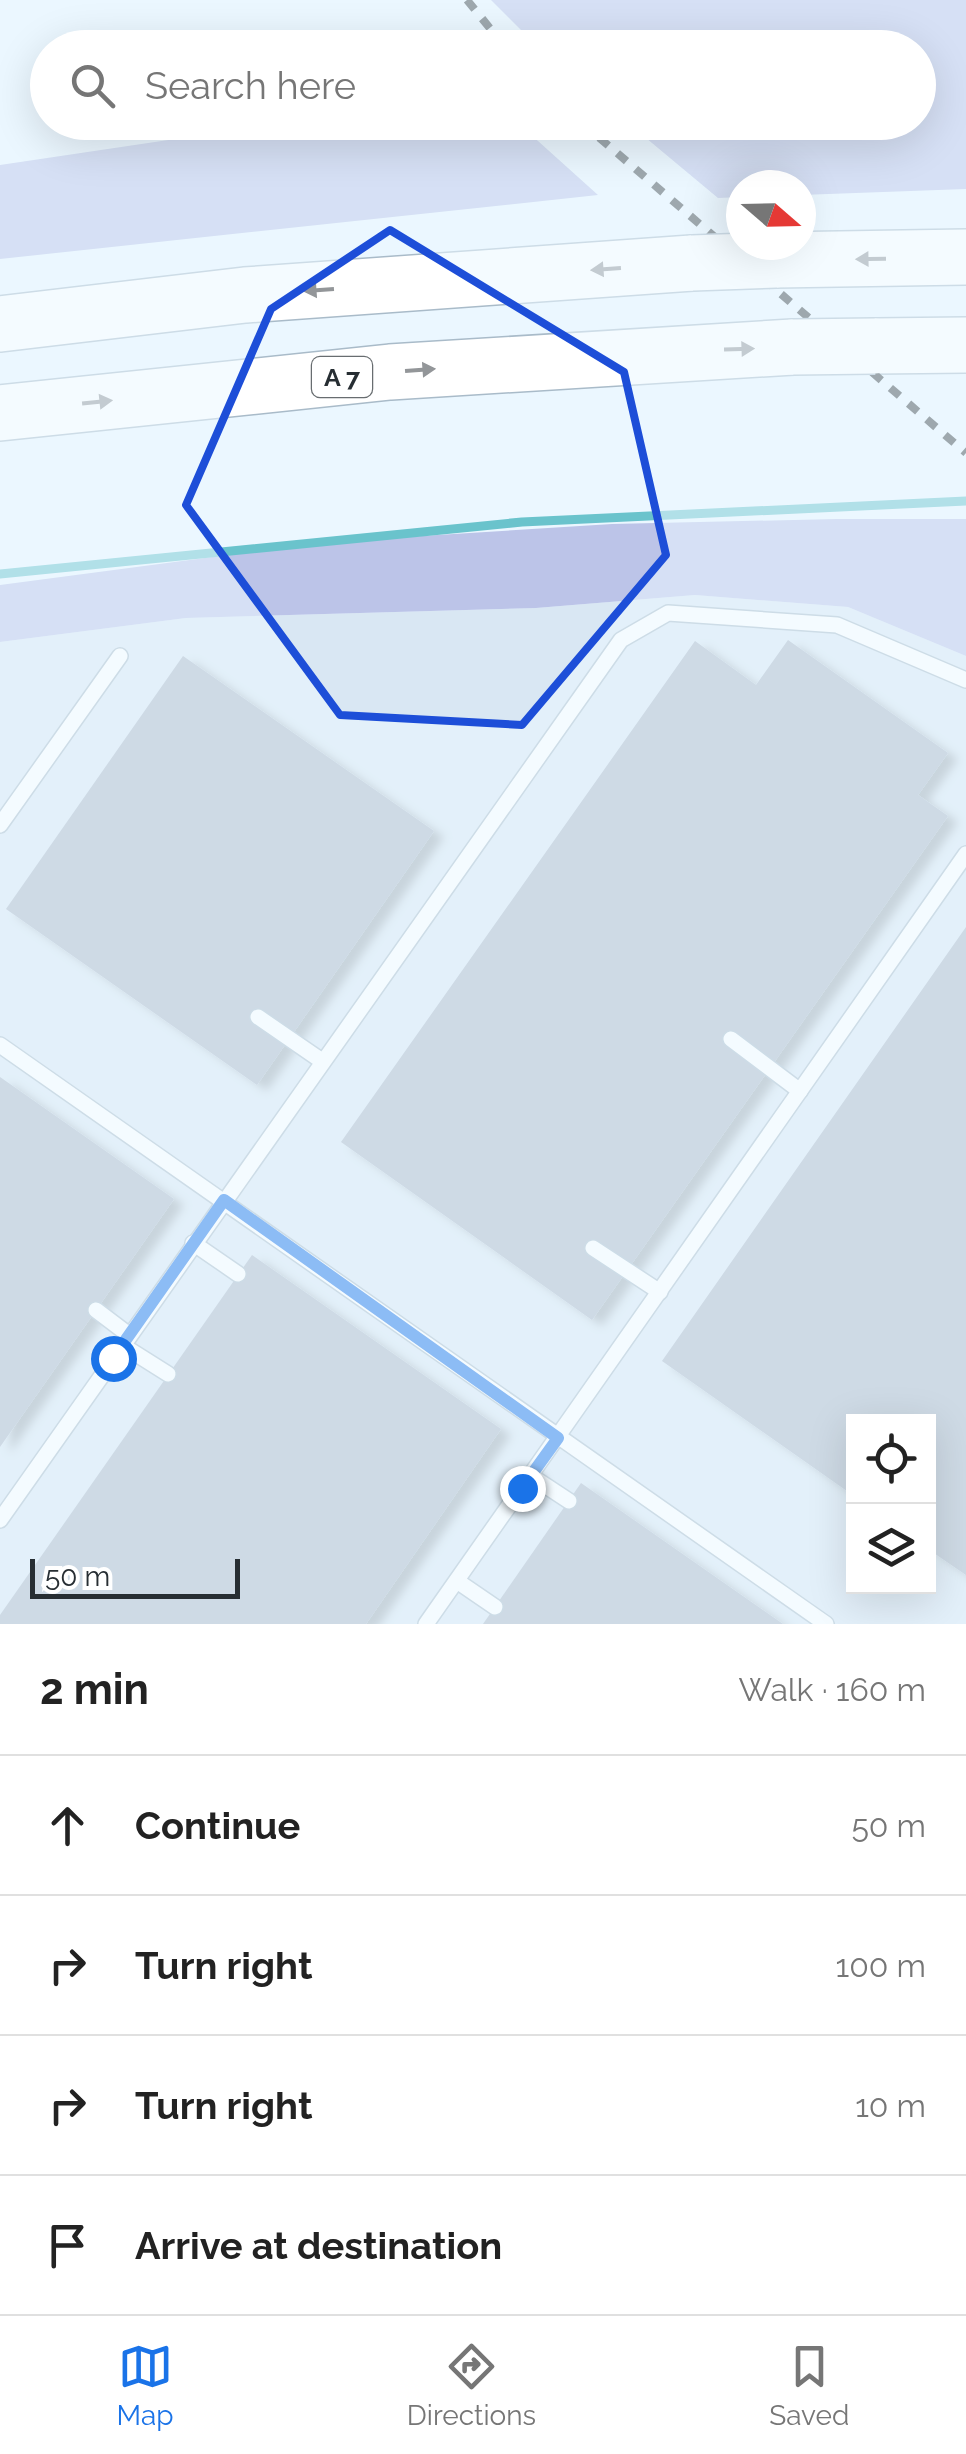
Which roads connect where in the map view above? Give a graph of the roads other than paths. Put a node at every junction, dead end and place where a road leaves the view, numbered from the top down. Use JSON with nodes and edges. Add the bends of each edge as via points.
{"nodes":[{"id":1,"x":966,"y":257,"type":"edge"},
{"id":2,"x":0,"y":324,"type":"edge"},
{"id":3,"x":966,"y":344,"type":"edge"},
{"id":4,"x":0,"y":413,"type":"edge"},
{"id":5,"x":120,"y":656,"type":"dead end"},
{"id":6,"x":966,"y":680,"type":"edge"},
{"id":7,"x":0,"y":825,"type":"edge"},
{"id":8,"x":966,"y":854,"type":"edge"},
{"id":9,"x":258,"y":1018,"type":"dead end"},
{"id":10,"x":731,"y":1038,"type":"dead end"},
{"id":11,"x":0,"y":1046,"type":"edge"},
{"id":12,"x":322,"y":1060,"type":"junction"},
{"id":13,"x":800,"y":1092,"type":"junction"},
{"id":14,"x":224,"y":1200,"type":"junction"},
{"id":15,"x":194,"y":1243,"type":"junction"},
{"id":16,"x":593,"y":1248,"type":"dead end"},
{"id":17,"x":238,"y":1274,"type":"dead end"},
{"id":18,"x":660,"y":1292,"type":"junction"},
{"id":19,"x":96,"y":1310,"type":"dead end"},
{"id":20,"x":126,"y":1340,"type":"junction"},
{"id":21,"x":168,"y":1374,"type":"dead end"},
{"id":22,"x":558,"y":1438,"type":"junction"},
{"id":23,"x":531,"y":1476,"type":"junction"},
{"id":24,"x":569,"y":1501,"type":"dead end"},
{"id":25,"x":0,"y":1520,"type":"edge"},
{"id":26,"x":457,"y":1580,"type":"junction"},
{"id":27,"x":495,"y":1607,"type":"dead end"},
{"id":28,"x":426,"y":1624,"type":"edge"},
{"id":29,"x":826,"y":1624,"type":"edge"}],
"edges":[{"from":1,"to":2,"type":"highway","one_way":true,"bridge":true,"via":[[692,263],[244,295]]},
{"from":4,"to":3,"type":"highway","number":"A 7","one_way":true,"bridge":true,"via":[[390,372],[793,347]]},
{"from":5,"to":7,"type":"lane"},
{"from":6,"to":12,"type":"lane","via":[[837,625],[668,612],[621,640]]},
{"from":8,"to":13,"type":"lane"},
{"from":9,"to":12,"type":"lane"},
{"from":10,"to":13,"type":"lane"},
{"from":11,"to":14,"type":"lane"},
{"from":12,"to":14,"type":"lane"},
{"from":13,"to":18,"type":"lane"},
{"from":14,"to":15,"type":"lane"},
{"from":14,"to":22,"type":"lane"},
{"from":15,"to":17,"type":"lane"},
{"from":15,"to":20,"type":"lane"},
{"from":16,"to":18,"type":"lane"},
{"from":18,"to":22,"type":"lane"},
{"from":19,"to":20,"type":"lane"},
{"from":20,"to":21,"type":"lane"},
{"from":20,"to":25,"type":"lane"},
{"from":22,"to":23,"type":"lane"},
{"from":22,"to":29,"type":"lane"},
{"from":23,"to":24,"type":"lane"},
{"from":23,"to":26,"type":"lane"},
{"from":26,"to":27,"type":"lane"},
{"from":26,"to":28,"type":"lane"}]}
